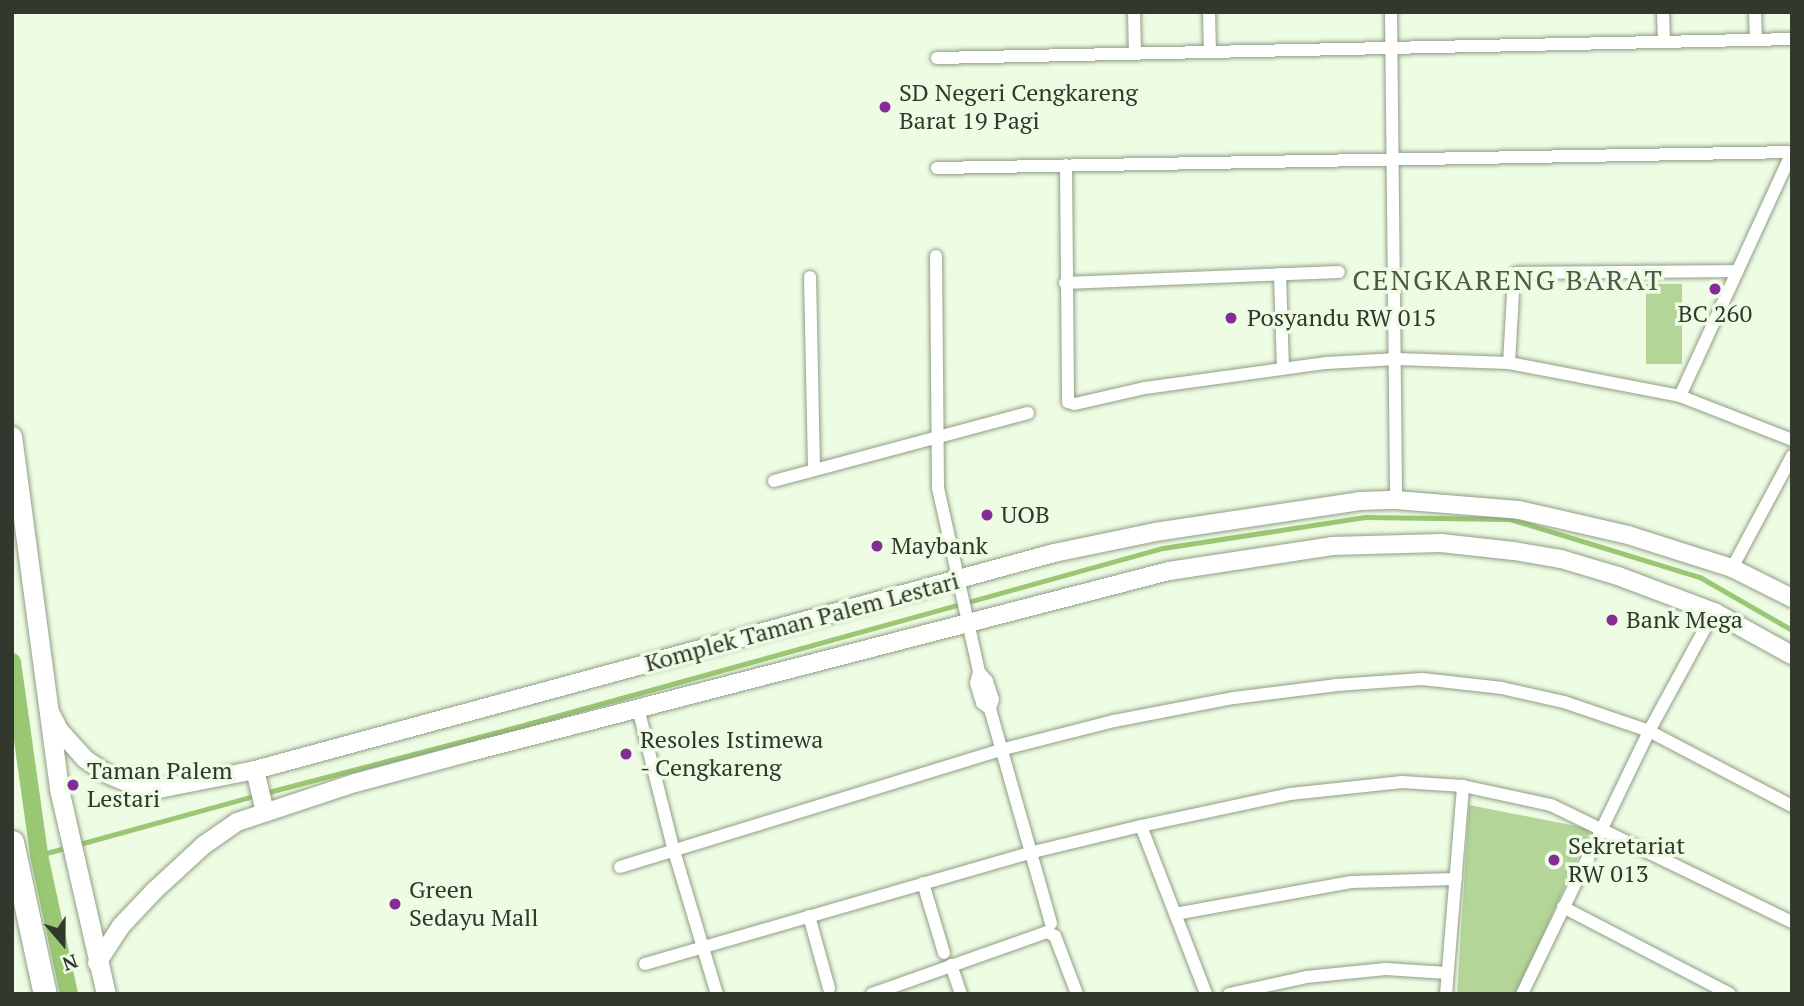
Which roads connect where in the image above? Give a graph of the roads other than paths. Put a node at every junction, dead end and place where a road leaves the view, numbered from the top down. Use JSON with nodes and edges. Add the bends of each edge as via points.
{"nodes":[{"id":1,"x":1134,"y":12,"type":"edge"},
{"id":2,"x":1209,"y":12,"type":"edge"},
{"id":3,"x":1391,"y":12,"type":"edge"},
{"id":4,"x":1663,"y":12,"type":"edge"},
{"id":5,"x":1755,"y":12,"type":"edge"},
{"id":6,"x":1792,"y":38,"type":"edge"},
{"id":7,"x":1756,"y":39,"type":"junction"},
{"id":8,"x":1664,"y":41,"type":"junction"},
{"id":9,"x":1391,"y":47,"type":"junction"},
{"id":10,"x":1210,"y":52,"type":"junction"},
{"id":11,"x":1135,"y":53,"type":"junction"},
{"id":12,"x":937,"y":58,"type":"dead end"},
{"id":13,"x":1792,"y":152,"type":"edge"},
{"id":14,"x":1394,"y":158,"type":"junction"},
{"id":15,"x":1066,"y":165,"type":"junction"},
{"id":16,"x":937,"y":168,"type":"dead end"},
{"id":17,"x":936,"y":256,"type":"dead end"},
{"id":18,"x":1737,"y":271,"type":"junction"},
{"id":19,"x":1339,"y":272,"type":"dead end"},
{"id":20,"x":1280,"y":274,"type":"junction"},
{"id":21,"x":810,"y":277,"type":"dead end"},
{"id":22,"x":1065,"y":283,"type":"junction"},
{"id":23,"x":1397,"y":359,"type":"junction"},
{"id":24,"x":1509,"y":363,"type":"junction"},
{"id":25,"x":1283,"y":367,"type":"junction"},
{"id":26,"x":1679,"y":396,"type":"junction"},
{"id":27,"x":1028,"y":413,"type":"dead end"},
{"id":28,"x":12,"y":436,"type":"edge"},
{"id":29,"x":936,"y":437,"type":"junction"},
{"id":30,"x":1792,"y":440,"type":"edge"},
{"id":31,"x":1792,"y":456,"type":"edge"},
{"id":32,"x":814,"y":468,"type":"junction"},
{"id":33,"x":774,"y":481,"type":"dead end"},
{"id":34,"x":1396,"y":500,"type":"junction"},
{"id":35,"x":1732,"y":568,"type":"junction"},
{"id":36,"x":959,"y":586,"type":"junction"},
{"id":37,"x":1792,"y":598,"type":"edge"},
{"id":38,"x":1714,"y":612,"type":"junction"},
{"id":39,"x":966,"y":619,"type":"junction"},
{"id":40,"x":1792,"y":655,"type":"edge"},
{"id":41,"x":48,"y":708,"type":"junction"},
{"id":42,"x":638,"y":708,"type":"junction"},
{"id":43,"x":1649,"y":731,"type":"junction"},
{"id":44,"x":1000,"y":750,"type":"junction"},
{"id":45,"x":1463,"y":786,"type":"junction"},
{"id":46,"x":260,"y":791,"type":"junction"},
{"id":47,"x":1792,"y":806,"type":"edge"},
{"id":48,"x":1141,"y":826,"type":"junction"},
{"id":49,"x":1601,"y":827,"type":"junction"},
{"id":50,"x":12,"y":842,"type":"edge"},
{"id":51,"x":674,"y":851,"type":"junction"},
{"id":52,"x":1029,"y":853,"type":"junction"},
{"id":53,"x":620,"y":867,"type":"dead end"},
{"id":54,"x":1455,"y":879,"type":"junction"},
{"id":55,"x":923,"y":883,"type":"junction"},
{"id":56,"x":1563,"y":907,"type":"junction"},
{"id":57,"x":1175,"y":914,"type":"junction"},
{"id":58,"x":809,"y":916,"type":"junction"},
{"id":59,"x":1792,"y":922,"type":"edge"},
{"id":60,"x":1051,"y":923,"type":"dead end"},
{"id":61,"x":702,"y":948,"type":"junction"},
{"id":62,"x":944,"y":953,"type":"dead end"},
{"id":63,"x":97,"y":963,"type":"junction"},
{"id":64,"x":645,"y":964,"type":"dead end"},
{"id":65,"x":951,"y":965,"type":"junction"},
{"id":66,"x":1447,"y":973,"type":"junction"},
{"id":67,"x":829,"y":988,"type":"dead end"},
{"id":68,"x":1526,"y":992,"type":"edge"},
{"id":69,"x":45,"y":994,"type":"edge"},
{"id":70,"x":106,"y":994,"type":"edge"},
{"id":71,"x":717,"y":994,"type":"edge"},
{"id":72,"x":872,"y":994,"type":"edge"},
{"id":73,"x":961,"y":994,"type":"edge"},
{"id":74,"x":1077,"y":994,"type":"edge"},
{"id":75,"x":1206,"y":994,"type":"edge"},
{"id":76,"x":1229,"y":994,"type":"edge"},
{"id":77,"x":1446,"y":994,"type":"edge"},
{"id":78,"x":1730,"y":994,"type":"edge"}],
"edges":[{"from":1,"to":11,"type":"street"},
{"from":2,"to":10,"type":"street"},
{"from":3,"to":9,"type":"street"},
{"from":4,"to":8,"type":"street"},
{"from":5,"to":7,"type":"street"},
{"from":6,"to":7,"type":"street"},
{"from":7,"to":8,"type":"street"},
{"from":8,"to":9,"type":"street"},
{"from":9,"to":10,"type":"street"},
{"from":9,"to":14,"type":"street"},
{"from":10,"to":11,"type":"street"},
{"from":11,"to":12,"type":"street"},
{"from":13,"to":14,"type":"street"},
{"from":13,"to":18,"type":"street"},
{"from":14,"to":15,"type":"street"},
{"from":14,"to":23,"type":"street"},
{"from":15,"to":16,"type":"street"},
{"from":15,"to":22,"type":"street"},
{"from":17,"to":29,"type":"street"},
{"from":18,"to":24,"type":"street","via":[[1516,273]]},
{"from":18,"to":26,"type":"street"},
{"from":19,"to":20,"type":"street"},
{"from":20,"to":22,"type":"street"},
{"from":20,"to":25,"type":"street"},
{"from":21,"to":32,"type":"street"},
{"from":22,"to":25,"type":"street","via":[[1068,402]]},
{"from":23,"to":24,"type":"street"},
{"from":23,"to":25,"type":"street"},
{"from":23,"to":34,"type":"street"},
{"from":24,"to":26,"type":"street"},
{"from":26,"to":30,"type":"street"},
{"from":27,"to":29,"type":"street"},
{"from":28,"to":41,"type":"main road"},
{"from":29,"to":32,"type":"street"},
{"from":29,"to":36,"type":"street","via":[[940,506]]},
{"from":31,"to":35,"type":"street"},
{"from":32,"to":33,"type":"street"},
{"from":34,"to":35,"type":"street","name":"Komplek Taman Palem Lestari","via":[[1518,510],[1628,535]]},
{"from":34,"to":36,"type":"street","name":"Komplek Taman Palem Lestari","via":[[1360,501],[1155,532],[1054,552]]},
{"from":35,"to":37,"type":"street","name":"Komplek Taman Palem Lestari"},
{"from":36,"to":39,"type":"street"},
{"from":36,"to":46,"type":"street","name":"Komplek Taman Palem Lestari"},
{"from":38,"to":39,"type":"street","name":"Komplek Taman Palem Lestari","via":[[1561,559],[1441,543],[1332,546],[1170,571]]},
{"from":38,"to":40,"type":"street","name":"Komplek Taman Palem Lestari"},
{"from":38,"to":43,"type":"street"},
{"from":39,"to":42,"type":"street","name":"Komplek Taman Palem Lestari"},
{"from":39,"to":44,"type":"street","via":[[979,673],[993,699],[990,709]]},
{"from":41,"to":46,"type":"street","name":"Komplek Taman Palem Lestari","via":[[85,759],[131,784]]},
{"from":41,"to":63,"type":"main road"},
{"from":42,"to":46,"type":"street","name":"Komplek Taman Palem Lestari","via":[[355,783]]},
{"from":42,"to":51,"type":"street"},
{"from":43,"to":44,"type":"street","via":[[1503,688],[1422,679],[1234,698],[1114,721]]},
{"from":43,"to":47,"type":"street"},
{"from":43,"to":49,"type":"street"},
{"from":44,"to":51,"type":"street"},
{"from":44,"to":52,"type":"street"},
{"from":45,"to":48,"type":"street","via":[[1402,782],[1344,786]]},
{"from":45,"to":49,"type":"street","via":[[1551,805]]},
{"from":45,"to":54,"type":"street"},
{"from":46,"to":63,"type":"street","name":"Komplek Taman Palem Lestari","via":[[237,822],[204,845],[121,926]]},
{"from":48,"to":52,"type":"street"},
{"from":48,"to":57,"type":"street"},
{"from":49,"to":56,"type":"street"},
{"from":49,"to":59,"type":"street"},
{"from":50,"to":69,"type":"highway"},
{"from":51,"to":53,"type":"street"},
{"from":51,"to":61,"type":"street"},
{"from":52,"to":55,"type":"street"},
{"from":52,"to":60,"type":"street"},
{"from":54,"to":57,"type":"street","via":[[1351,882]]},
{"from":54,"to":66,"type":"street"},
{"from":55,"to":58,"type":"street"},
{"from":55,"to":62,"type":"street"},
{"from":56,"to":68,"type":"street"},
{"from":56,"to":78,"type":"street"},
{"from":57,"to":75,"type":"street"},
{"from":58,"to":61,"type":"street"},
{"from":58,"to":67,"type":"street"},
{"from":61,"to":64,"type":"street"},
{"from":61,"to":71,"type":"street"},
{"from":63,"to":70,"type":"main road"},
{"from":65,"to":72,"type":"street"},
{"from":65,"to":73,"type":"street"},
{"from":65,"to":74,"type":"street","via":[[1051,932]]},
{"from":66,"to":76,"type":"street","via":[[1386,969],[1306,976]]},
{"from":66,"to":77,"type":"street"}]}
